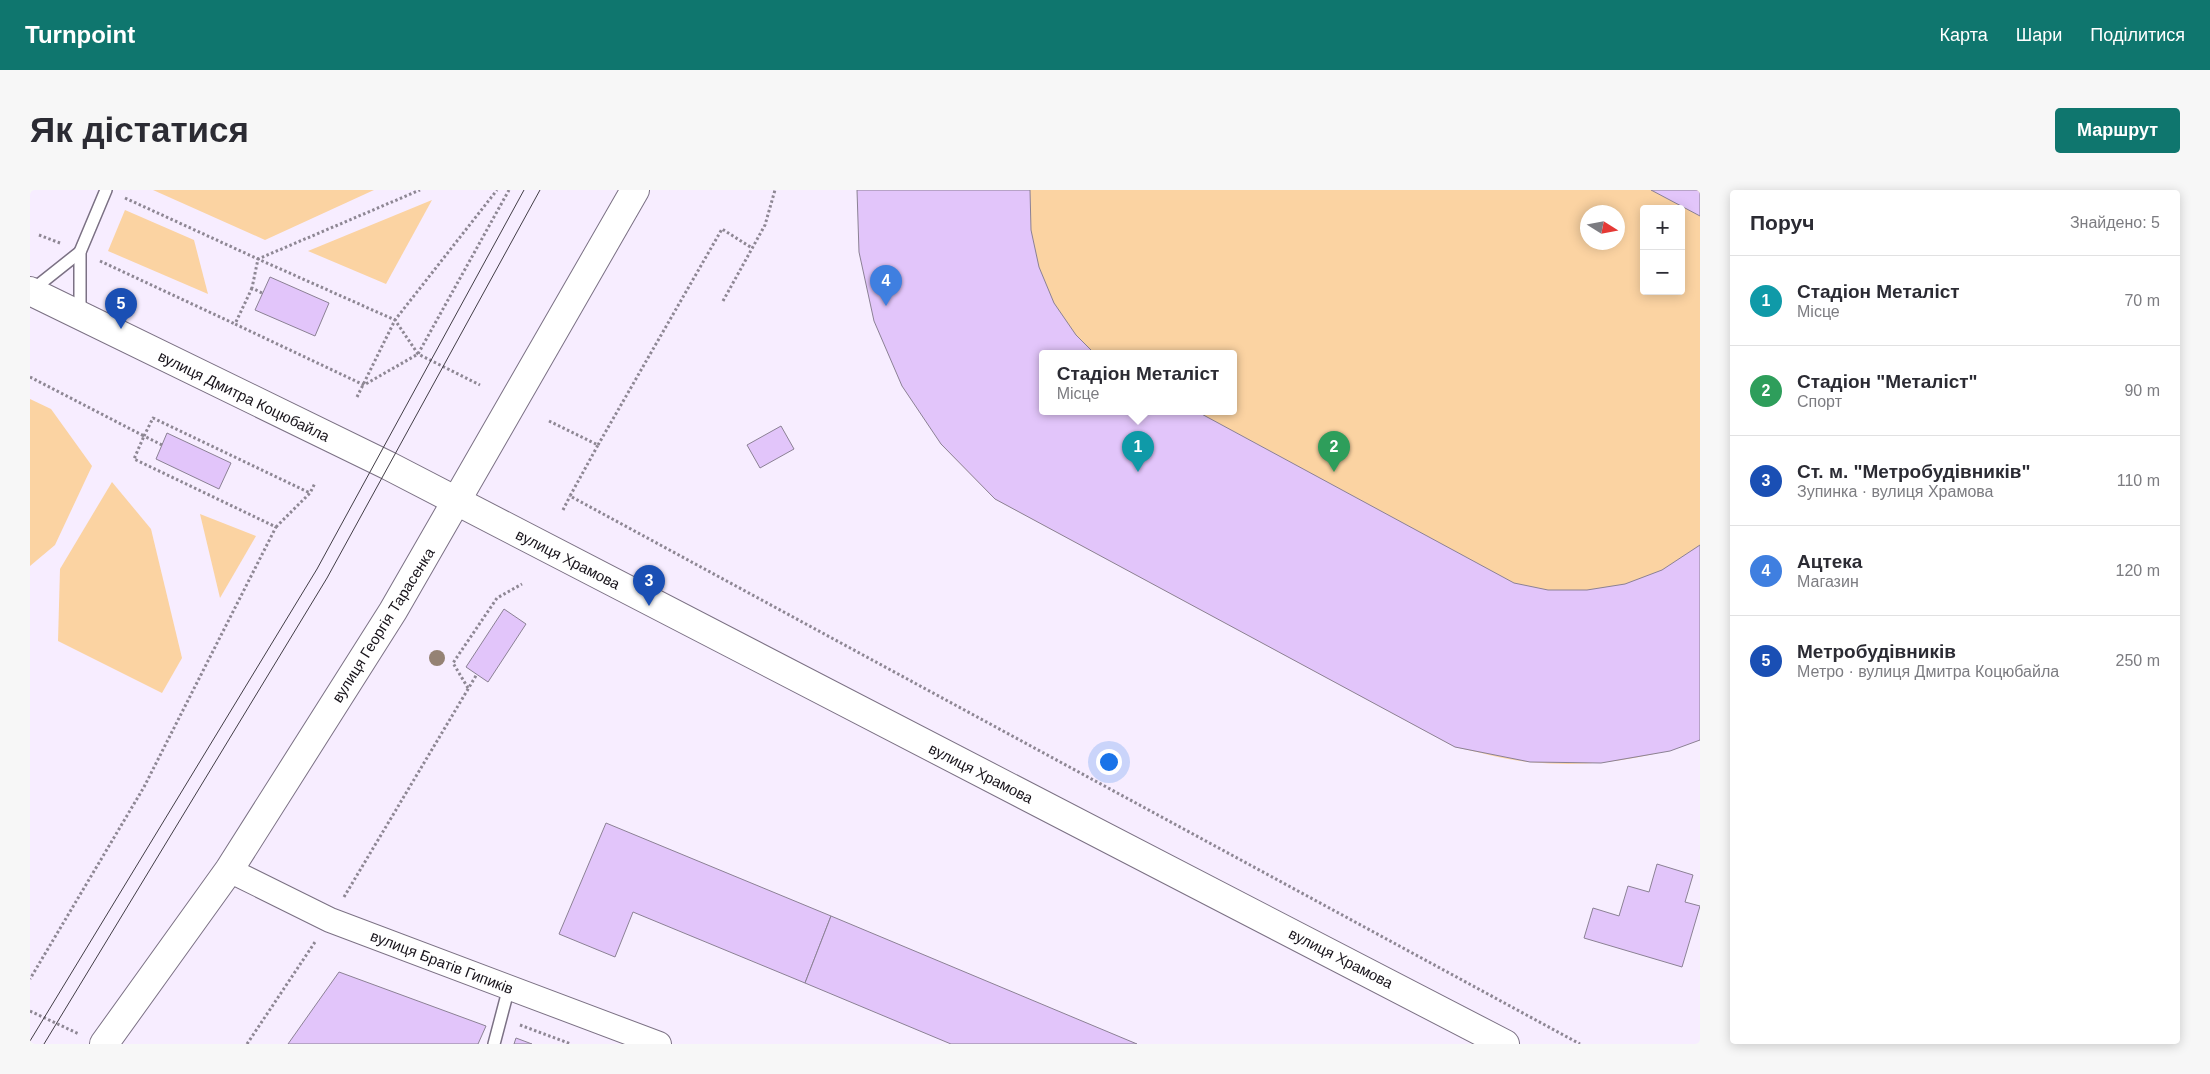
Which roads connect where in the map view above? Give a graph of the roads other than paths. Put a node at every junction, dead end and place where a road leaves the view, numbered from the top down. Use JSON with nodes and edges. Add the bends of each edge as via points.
{"nodes":[{"id":1,"x":635,"y":190,"type":"edge"},
{"id":2,"x":111,"y":192,"type":"edge"},
{"id":3,"x":80,"y":252,"type":"junction"},
{"id":4,"x":30,"y":291,"type":"edge"},
{"id":5,"x":80,"y":316,"type":"junction"},
{"id":6,"x":457,"y":502,"type":"junction"},
{"id":7,"x":229,"y":870,"type":"junction"},
{"id":8,"x":509,"y":988,"type":"junction"},
{"id":9,"x":93,"y":1040,"type":"edge"},
{"id":10,"x":494,"y":1044,"type":"edge"},
{"id":11,"x":659,"y":1044,"type":"edge"},
{"id":12,"x":1505,"y":1044,"type":"edge"}],
"edges":[{"from":1,"to":6,"type":"main road","name":"вулиця Георгія Тарасенка"},
{"from":2,"to":3,"type":"lane"},
{"from":3,"to":4,"type":"lane"},
{"from":3,"to":5,"type":"lane"},
{"from":4,"to":5,"type":"main road","name":"вулиця Дмитра Коцюбайла"},
{"from":5,"to":6,"type":"main road","name":"вулиця Дмитра Коцюбайла"},
{"from":6,"to":7,"type":"main road","name":"вулиця Георгія Тарасенка"},
{"from":6,"to":12,"type":"main road","name":"вулиця Храмова"},
{"from":7,"to":8,"type":"street","name":"вулиця Братів Гипиків","via":[[330,920]]},
{"from":7,"to":9,"type":"main road","name":"вулиця Георгія Тарасенка"},
{"from":8,"to":10,"type":"lane"},
{"from":8,"to":11,"type":"street","name":"вулиця Братів Гипиків"}]}
